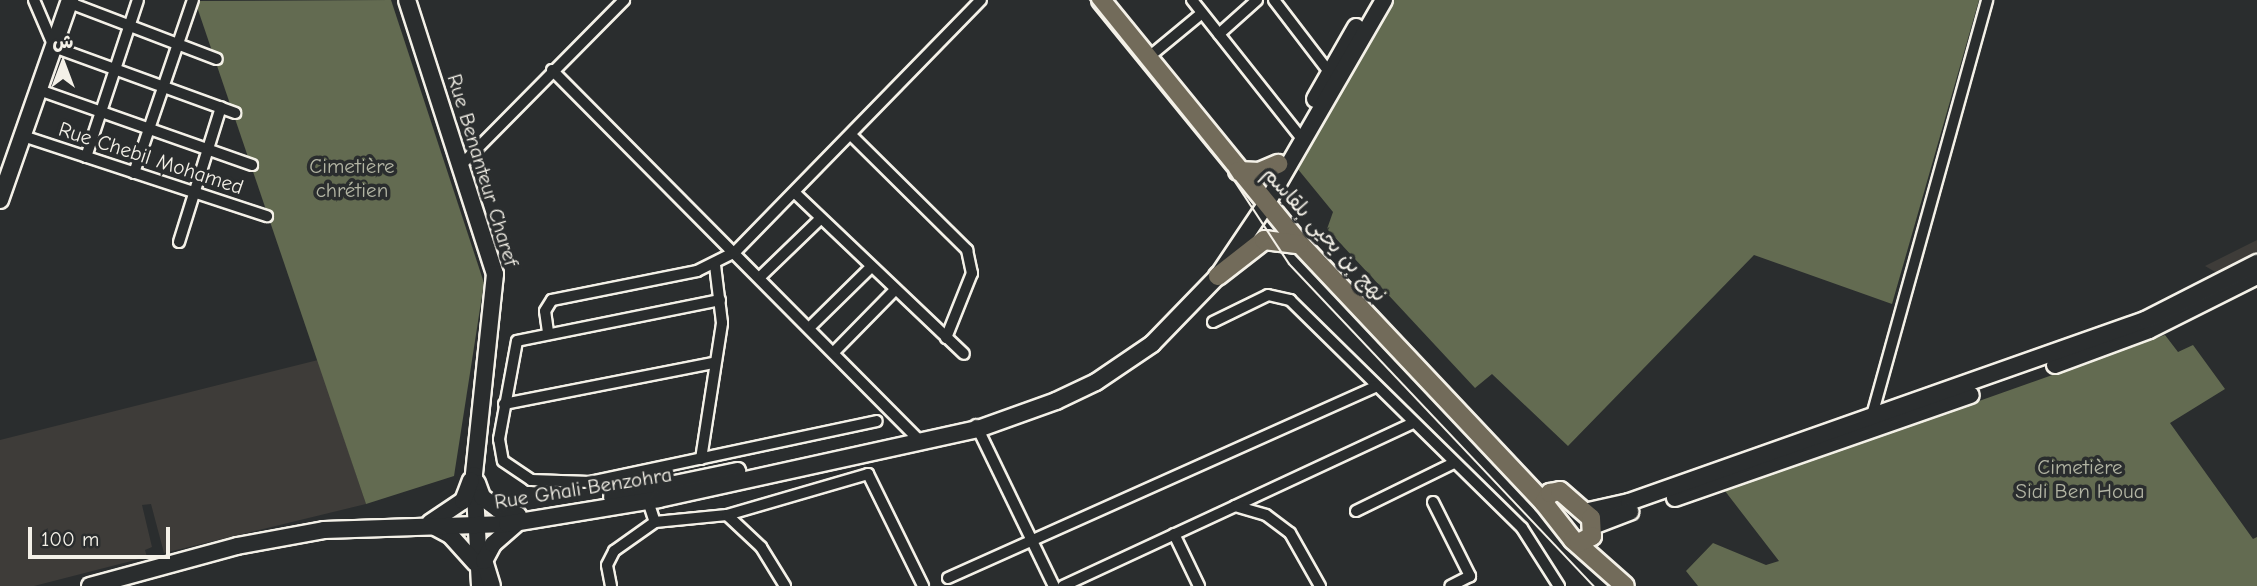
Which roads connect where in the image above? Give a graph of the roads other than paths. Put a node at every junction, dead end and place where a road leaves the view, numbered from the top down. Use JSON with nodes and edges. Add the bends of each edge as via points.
{"nodes":[{"id":1,"x":34,"y":0,"type":"edge"},
{"id":2,"x":138,"y":0,"type":"edge"},
{"id":3,"x":193,"y":0,"type":"edge"},
{"id":4,"x":407,"y":0,"type":"edge"},
{"id":5,"x":624,"y":0,"type":"edge"},
{"id":6,"x":981,"y":0,"type":"edge"},
{"id":7,"x":1101,"y":0,"type":"edge"},
{"id":8,"x":1192,"y":0,"type":"edge"},
{"id":9,"x":1257,"y":0,"type":"edge"},
{"id":10,"x":1273,"y":0,"type":"edge"},
{"id":11,"x":1372,"y":0,"type":"edge"},
{"id":12,"x":1384,"y":0,"type":"edge"},
{"id":13,"x":1987,"y":0,"type":"edge"},
{"id":14,"x":70,"y":1,"type":"edge"},
{"id":15,"x":1202,"y":13,"type":"junction"},
{"id":16,"x":130,"y":25,"type":"junction"},
{"id":17,"x":1219,"y":34,"type":"junction"},
{"id":18,"x":179,"y":45,"type":"junction"},
{"id":19,"x":54,"y":47,"type":"junction"},
{"id":20,"x":1150,"y":56,"type":"junction"},
{"id":21,"x":217,"y":59,"type":"dead end"},
{"id":22,"x":116,"y":68,"type":"junction"},
{"id":23,"x":552,"y":70,"type":"junction"},
{"id":24,"x":1329,"y":72,"type":"junction"},
{"id":25,"x":166,"y":87,"type":"junction"},
{"id":26,"x":39,"y":90,"type":"junction"},
{"id":27,"x":221,"y":107,"type":"junction"},
{"id":28,"x":102,"y":111,"type":"junction"},
{"id":29,"x":235,"y":113,"type":"dead end"},
{"id":30,"x":151,"y":128,"type":"junction"},
{"id":31,"x":23,"y":136,"type":"junction"},
{"id":32,"x":853,"y":136,"type":"junction"},
{"id":33,"x":1300,"y":136,"type":"junction"},
{"id":34,"x":208,"y":149,"type":"junction"},
{"id":35,"x":86,"y":157,"type":"junction"},
{"id":36,"x":1278,"y":164,"type":"junction"},
{"id":37,"x":252,"y":165,"type":"dead end"},
{"id":38,"x":461,"y":165,"type":"junction"},
{"id":39,"x":1238,"y":171,"type":"junction"},
{"id":40,"x":134,"y":173,"type":"junction"},
{"id":41,"x":195,"y":192,"type":"junction"},
{"id":42,"x":795,"y":193,"type":"junction"},
{"id":43,"x":0,"y":199,"type":"edge"},
{"id":44,"x":1262,"y":201,"type":"junction"},
{"id":45,"x":267,"y":216,"type":"dead end"},
{"id":46,"x":820,"y":219,"type":"junction"},
{"id":47,"x":179,"y":242,"type":"dead end"},
{"id":48,"x":1300,"y":244,"type":"junction"},
{"id":49,"x":735,"y":252,"type":"junction"},
{"id":50,"x":2257,"y":263,"type":"edge"},
{"id":51,"x":715,"y":265,"type":"junction"},
{"id":52,"x":870,"y":268,"type":"junction"},
{"id":53,"x":1218,"y":276,"type":"junction"},
{"id":54,"x":2257,"y":276,"type":"edge"},
{"id":55,"x":760,"y":277,"type":"junction"},
{"id":56,"x":894,"y":291,"type":"junction"},
{"id":57,"x":720,"y":300,"type":"junction"},
{"id":58,"x":1213,"y":322,"type":"dead end"},
{"id":59,"x":810,"y":327,"type":"junction"},
{"id":60,"x":548,"y":332,"type":"junction"},
{"id":61,"x":946,"y":338,"type":"junction"},
{"id":62,"x":835,"y":351,"type":"junction"},
{"id":63,"x":964,"y":354,"type":"dead end"},
{"id":64,"x":713,"y":363,"type":"junction"},
{"id":65,"x":1375,"y":387,"type":"junction"},
{"id":66,"x":504,"y":404,"type":"junction"},
{"id":67,"x":877,"y":421,"type":"dead end"},
{"id":68,"x":1872,"y":423,"type":"junction"},
{"id":69,"x":1413,"y":424,"type":"junction"},
{"id":70,"x":976,"y":426,"type":"junction"},
{"id":71,"x":918,"y":438,"type":"junction"},
{"id":72,"x":701,"y":459,"type":"junction"},
{"id":73,"x":1454,"y":464,"type":"junction"},
{"id":74,"x":474,"y":475,"type":"junction"},
{"id":75,"x":1549,"y":497,"type":"junction"},
{"id":76,"x":649,"y":501,"type":"junction"},
{"id":77,"x":1433,"y":502,"type":"dead end"},
{"id":78,"x":1235,"y":506,"type":"junction"},
{"id":79,"x":1356,"y":511,"type":"dead end"},
{"id":80,"x":727,"y":515,"type":"junction"},
{"id":81,"x":518,"y":519,"type":"junction"},
{"id":82,"x":655,"y":522,"type":"junction"},
{"id":83,"x":475,"y":523,"type":"junction"},
{"id":84,"x":428,"y":524,"type":"junction"},
{"id":85,"x":1587,"y":529,"type":"junction"},
{"id":86,"x":1174,"y":534,"type":"junction"},
{"id":87,"x":1031,"y":540,"type":"junction"},
{"id":88,"x":480,"y":562,"type":"junction"},
{"id":89,"x":948,"y":578,"type":"dead end"},
{"id":90,"x":90,"y":586,"type":"edge"},
{"id":91,"x":480,"y":586,"type":"edge"},
{"id":92,"x":492,"y":586,"type":"edge"},
{"id":93,"x":611,"y":586,"type":"edge"},
{"id":94,"x":785,"y":586,"type":"edge"},
{"id":95,"x":923,"y":586,"type":"edge"},
{"id":96,"x":1054,"y":586,"type":"edge"},
{"id":97,"x":1063,"y":586,"type":"edge"},
{"id":98,"x":1199,"y":586,"type":"edge"},
{"id":99,"x":1320,"y":586,"type":"edge"},
{"id":100,"x":1450,"y":586,"type":"edge"},
{"id":101,"x":1559,"y":586,"type":"edge"},
{"id":102,"x":1625,"y":586,"type":"edge"}],
"edges":[{"from":1,"to":19,"type":"street"},
{"from":2,"to":16,"type":"street"},
{"from":3,"to":18,"type":"street"},
{"from":4,"to":38,"type":"main road","name":"Rue Benanteur Charef"},
{"from":5,"to":23,"type":"street"},
{"from":6,"to":32,"type":"street"},
{"from":7,"to":20,"type":"main road","name":"نهج بن يحيى بلقاسم"},
{"from":8,"to":15,"type":"street"},
{"from":9,"to":17,"type":"street"},
{"from":10,"to":24,"type":"street"},
{"from":11,"to":24,"type":"main road","name":"Rue Ghali Benzohra"},
{"from":12,"to":33,"type":"main road","name":"Rue Ghali Benzohra"},
{"from":13,"to":68,"type":"street"},
{"from":14,"to":16,"type":"street"},
{"from":14,"to":19,"type":"main road"},
{"from":15,"to":17,"type":"street"},
{"from":15,"to":20,"type":"street"},
{"from":16,"to":18,"type":"street"},
{"from":16,"to":22,"type":"street"},
{"from":17,"to":33,"type":"street"},
{"from":18,"to":21,"type":"street"},
{"from":18,"to":25,"type":"street"},
{"from":19,"to":22,"type":"street"},
{"from":19,"to":26,"type":"main road"},
{"from":20,"to":39,"type":"main road","name":"نهج بن يحيى بلقاسم"},
{"from":22,"to":25,"type":"street"},
{"from":22,"to":28,"type":"street"},
{"from":23,"to":38,"type":"street"},
{"from":23,"to":49,"type":"street"},
{"from":24,"to":33,"type":"main road","name":"Rue Ghali Benzohra"},
{"from":25,"to":27,"type":"street"},
{"from":25,"to":30,"type":"street"},
{"from":26,"to":28,"type":"street"},
{"from":26,"to":31,"type":"main road"},
{"from":27,"to":29,"type":"street"},
{"from":27,"to":34,"type":"street"},
{"from":28,"to":30,"type":"street"},
{"from":28,"to":35,"type":"street"},
{"from":30,"to":34,"type":"street"},
{"from":30,"to":40,"type":"street"},
{"from":31,"to":35,"type":"street","name":"Rue Chebil Mohamed"},
{"from":31,"to":43,"type":"main road"},
{"from":32,"to":42,"type":"street"},
{"from":32,"to":61,"type":"street","via":[[967,250],[972,273]]},
{"from":33,"to":36,"type":"main road","name":"Rue Ghali Benzohra"},
{"from":33,"to":44,"type":"main road","name":"Rue Ghali Benzohra"},
{"from":34,"to":37,"type":"street"},
{"from":34,"to":41,"type":"street"},
{"from":35,"to":40,"type":"street","name":"Rue Chebil Mohamed"},
{"from":36,"to":39,"type":"main road","via":[[1259,172]]},
{"from":36,"to":44,"type":"main road","name":"Rue Ghali Benzohra"},
{"from":38,"to":74,"type":"main road","name":"Rue Benanteur Charef","via":[[495,274]]},
{"from":39,"to":44,"type":"main road","name":"نهج بن يحيى بلقاسم"},
{"from":40,"to":41,"type":"street","name":"Rue Chebil Mohamed"},
{"from":41,"to":45,"type":"street","name":"Rue Chebil Mohamed"},
{"from":41,"to":47,"type":"street"},
{"from":42,"to":46,"type":"street"},
{"from":42,"to":49,"type":"street"},
{"from":44,"to":48,"type":"main road","name":"نهج بن يحيى بلقاسم"},
{"from":44,"to":53,"type":"main road","name":"Rue Ghali Benzohra"},
{"from":44,"to":70,"type":"main road","name":"Rue Ghali Benzohra","via":[[1206,277],[1144,339],[1085,379]]},
{"from":46,"to":52,"type":"street"},
{"from":46,"to":55,"type":"street"},
{"from":48,"to":53,"type":"main road","via":[[1264,240]]},
{"from":48,"to":75,"type":"main road","name":"نهج بن يحيى بلقاسم","via":[[1528,486]]},
{"from":49,"to":51,"type":"street"},
{"from":49,"to":55,"type":"street"},
{"from":50,"to":68,"type":"main road","via":[[2145,320]]},
{"from":51,"to":57,"type":"street"},
{"from":51,"to":60,"type":"street","via":[[552,300],[545,311]]},
{"from":52,"to":56,"type":"street"},
{"from":52,"to":59,"type":"street"},
{"from":53,"to":70,"type":"main road","name":"Rue Ghali Benzohra","via":[[1176,323],[1122,366],[1056,401]]},
{"from":54,"to":68,"type":"main road","via":[[2149,330]]},
{"from":55,"to":59,"type":"street"},
{"from":56,"to":61,"type":"street"},
{"from":56,"to":62,"type":"street"},
{"from":57,"to":60,"type":"street"},
{"from":57,"to":64,"type":"street","via":[[722,323]]},
{"from":58,"to":65,"type":"street","via":[[1264,296],[1282,295]]},
{"from":59,"to":62,"type":"street"},
{"from":60,"to":66,"type":"street","via":[[514,345]]},
{"from":61,"to":63,"type":"street"},
{"from":62,"to":71,"type":"street"},
{"from":64,"to":66,"type":"street"},
{"from":64,"to":72,"type":"street"},
{"from":65,"to":69,"type":"street"},
{"from":65,"to":87,"type":"street"},
{"from":66,"to":72,"type":"street","via":[[499,439],[503,461],[531,480],[590,482]]},
{"from":67,"to":72,"type":"street"},
{"from":68,"to":85,"type":"main road"},
{"from":69,"to":73,"type":"street"},
{"from":69,"to":78,"type":"street"},
{"from":70,"to":71,"type":"main road","name":"Rue Ghali Benzohra"},
{"from":70,"to":87,"type":"street"},
{"from":71,"to":76,"type":"main road","name":"Rue Ghali Benzohra"},
{"from":71,"to":81,"type":"main road","name":"Rue Ghali Benzohra"},
{"from":73,"to":79,"type":"street"},
{"from":73,"to":101,"type":"street","via":[[1522,528]]},
{"from":74,"to":81,"type":"main road","via":[[482,497]]},
{"from":74,"to":83,"type":"main road","name":"Rue Benanteur Charef"},
{"from":74,"to":84,"type":"main road","via":[[463,500]]},
{"from":75,"to":85,"type":"main road","via":[[1566,494]]},
{"from":75,"to":85,"type":"main road","via":[[1547,512]]},
{"from":76,"to":81,"type":"main road","name":"Rue Ghali Benzohra"},
{"from":76,"to":82,"type":"street"},
{"from":77,"to":100,"type":"street","via":[[1470,576]]},
{"from":78,"to":86,"type":"street"},
{"from":78,"to":99,"type":"street","via":[[1266,515],[1290,533]]},
{"from":80,"to":82,"type":"street"},
{"from":80,"to":94,"type":"street","via":[[761,547]]},
{"from":80,"to":95,"type":"street","via":[[868,474]]},
{"from":81,"to":83,"type":"main road","name":"Rue Ghali Benzohra"},
{"from":81,"to":88,"type":"main road"},
{"from":82,"to":93,"type":"street","via":[[614,551],[607,565]]},
{"from":83,"to":84,"type":"main road","name":"Rue Ghali Benzohra"},
{"from":83,"to":88,"type":"main road","name":"Rue Benanteur Charef"},
{"from":84,"to":88,"type":"main road","via":[[450,535]]},
{"from":84,"to":90,"type":"main road","name":"Rue Ghali Benzohra","via":[[324,530],[237,546]]},
{"from":85,"to":102,"type":"main road","via":[[1602,563]]},
{"from":86,"to":97,"type":"street"},
{"from":86,"to":98,"type":"street"},
{"from":87,"to":89,"type":"street"},
{"from":87,"to":96,"type":"street"},
{"from":88,"to":91,"type":"main road","name":"Rue Benanteur Charef"},
{"from":88,"to":92,"type":"main road","name":"Rue Benanteur Charef"}]}
